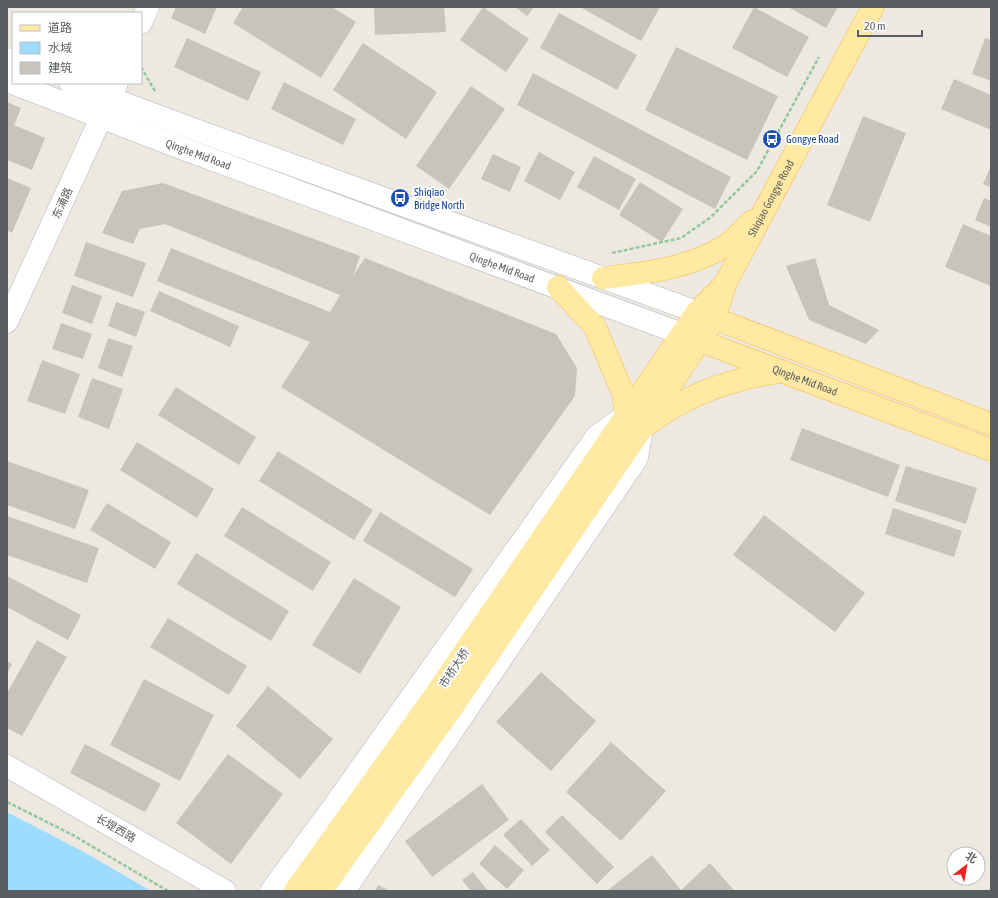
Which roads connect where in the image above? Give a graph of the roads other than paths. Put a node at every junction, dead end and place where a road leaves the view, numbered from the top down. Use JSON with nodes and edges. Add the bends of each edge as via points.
{"nodes":[{"id":1,"x":148,"y":7,"type":"edge"},
{"id":2,"x":873,"y":7,"type":"edge"},
{"id":3,"x":142,"y":21,"type":"edge"},
{"id":4,"x":23,"y":84,"type":"edge"},
{"id":5,"x":72,"y":84,"type":"edge"},
{"id":6,"x":110,"y":100,"type":"edge"},
{"id":7,"x":764,"y":209,"type":"junction"},
{"id":8,"x":603,"y":278,"type":"junction"},
{"id":9,"x":558,"y":287,"type":"junction"},
{"id":10,"x":706,"y":315,"type":"junction"},
{"id":11,"x":7,"y":322,"type":"edge"},
{"id":12,"x":691,"y":337,"type":"junction"},
{"id":13,"x":782,"y":371,"type":"junction"},
{"id":14,"x":634,"y":422,"type":"junction"},
{"id":15,"x":991,"y":424,"type":"edge"},
{"id":16,"x":608,"y":441,"type":"joint"},
{"id":17,"x":991,"y":450,"type":"edge"},
{"id":18,"x":626,"y":452,"type":"joint"},
{"id":19,"x":7,"y":766,"type":"edge"},
{"id":20,"x":225,"y":891,"type":"edge"},
{"id":21,"x":271,"y":891,"type":"edge"},
{"id":22,"x":295,"y":891,"type":"edge"},
{"id":23,"x":321,"y":891,"type":"edge"},
{"id":24,"x":344,"y":891,"type":"edge"}],
"edges":[{"from":1,"to":3,"type":"street"},
{"from":2,"to":7,"type":"main road","name":"Shiqiao Gongye Road"},
{"from":4,"to":6,"type":"street","name":"Qinghe Mid Road"},
{"from":5,"to":6,"type":"street","name":"Qinghe Mid Road"},
{"from":6,"to":8,"type":"street","name":"Qinghe Mid Road"},
{"from":6,"to":9,"type":"street","name":"Qinghe Mid Road"},
{"from":6,"to":11,"type":"street","name":"东涌路"},
{"from":7,"to":8,"type":"main road","via":[[726,246],[697,260],[648,273]]},
{"from":7,"to":10,"type":"main road","name":"Shiqiao Gongye Road"},
{"from":8,"to":10,"type":"street","name":"Qinghe Mid Road"},
{"from":9,"to":12,"type":"street","name":"Qinghe Mid Road"},
{"from":9,"to":14,"type":"main road","via":[[595,327]]},
{"from":10,"to":12,"type":"main road","name":"Shiqiao Gongye Road"},
{"from":10,"to":15,"type":"main road","name":"Qinghe Mid Road"},
{"from":12,"to":13,"type":"main road","name":"Qinghe Mid Road"},
{"from":12,"to":14,"type":"main road","name":"Shiqiao Gongye Road"},
{"from":13,"to":14,"type":"main road","via":[[711,389],[663,413]]},
{"from":13,"to":17,"type":"main road","name":"Qinghe Mid Road"},
{"from":14,"to":16,"type":"main road","name":"Shiqiao Gongye Road"},
{"from":14,"to":18,"type":"main road","name":"Shiqiao Gongye Road"},
{"from":14,"to":21,"type":"street","via":[[597,436]]},
{"from":14,"to":24,"type":"street","via":[[637,458]]},
{"from":16,"to":22,"type":"main road","name":"市桥大桥","via":[[433,698]]},
{"from":18,"to":23,"type":"main road","name":"市桥大桥","via":[[452,708]]},
{"from":19,"to":20,"type":"street","name":"长堤西路"}]}
